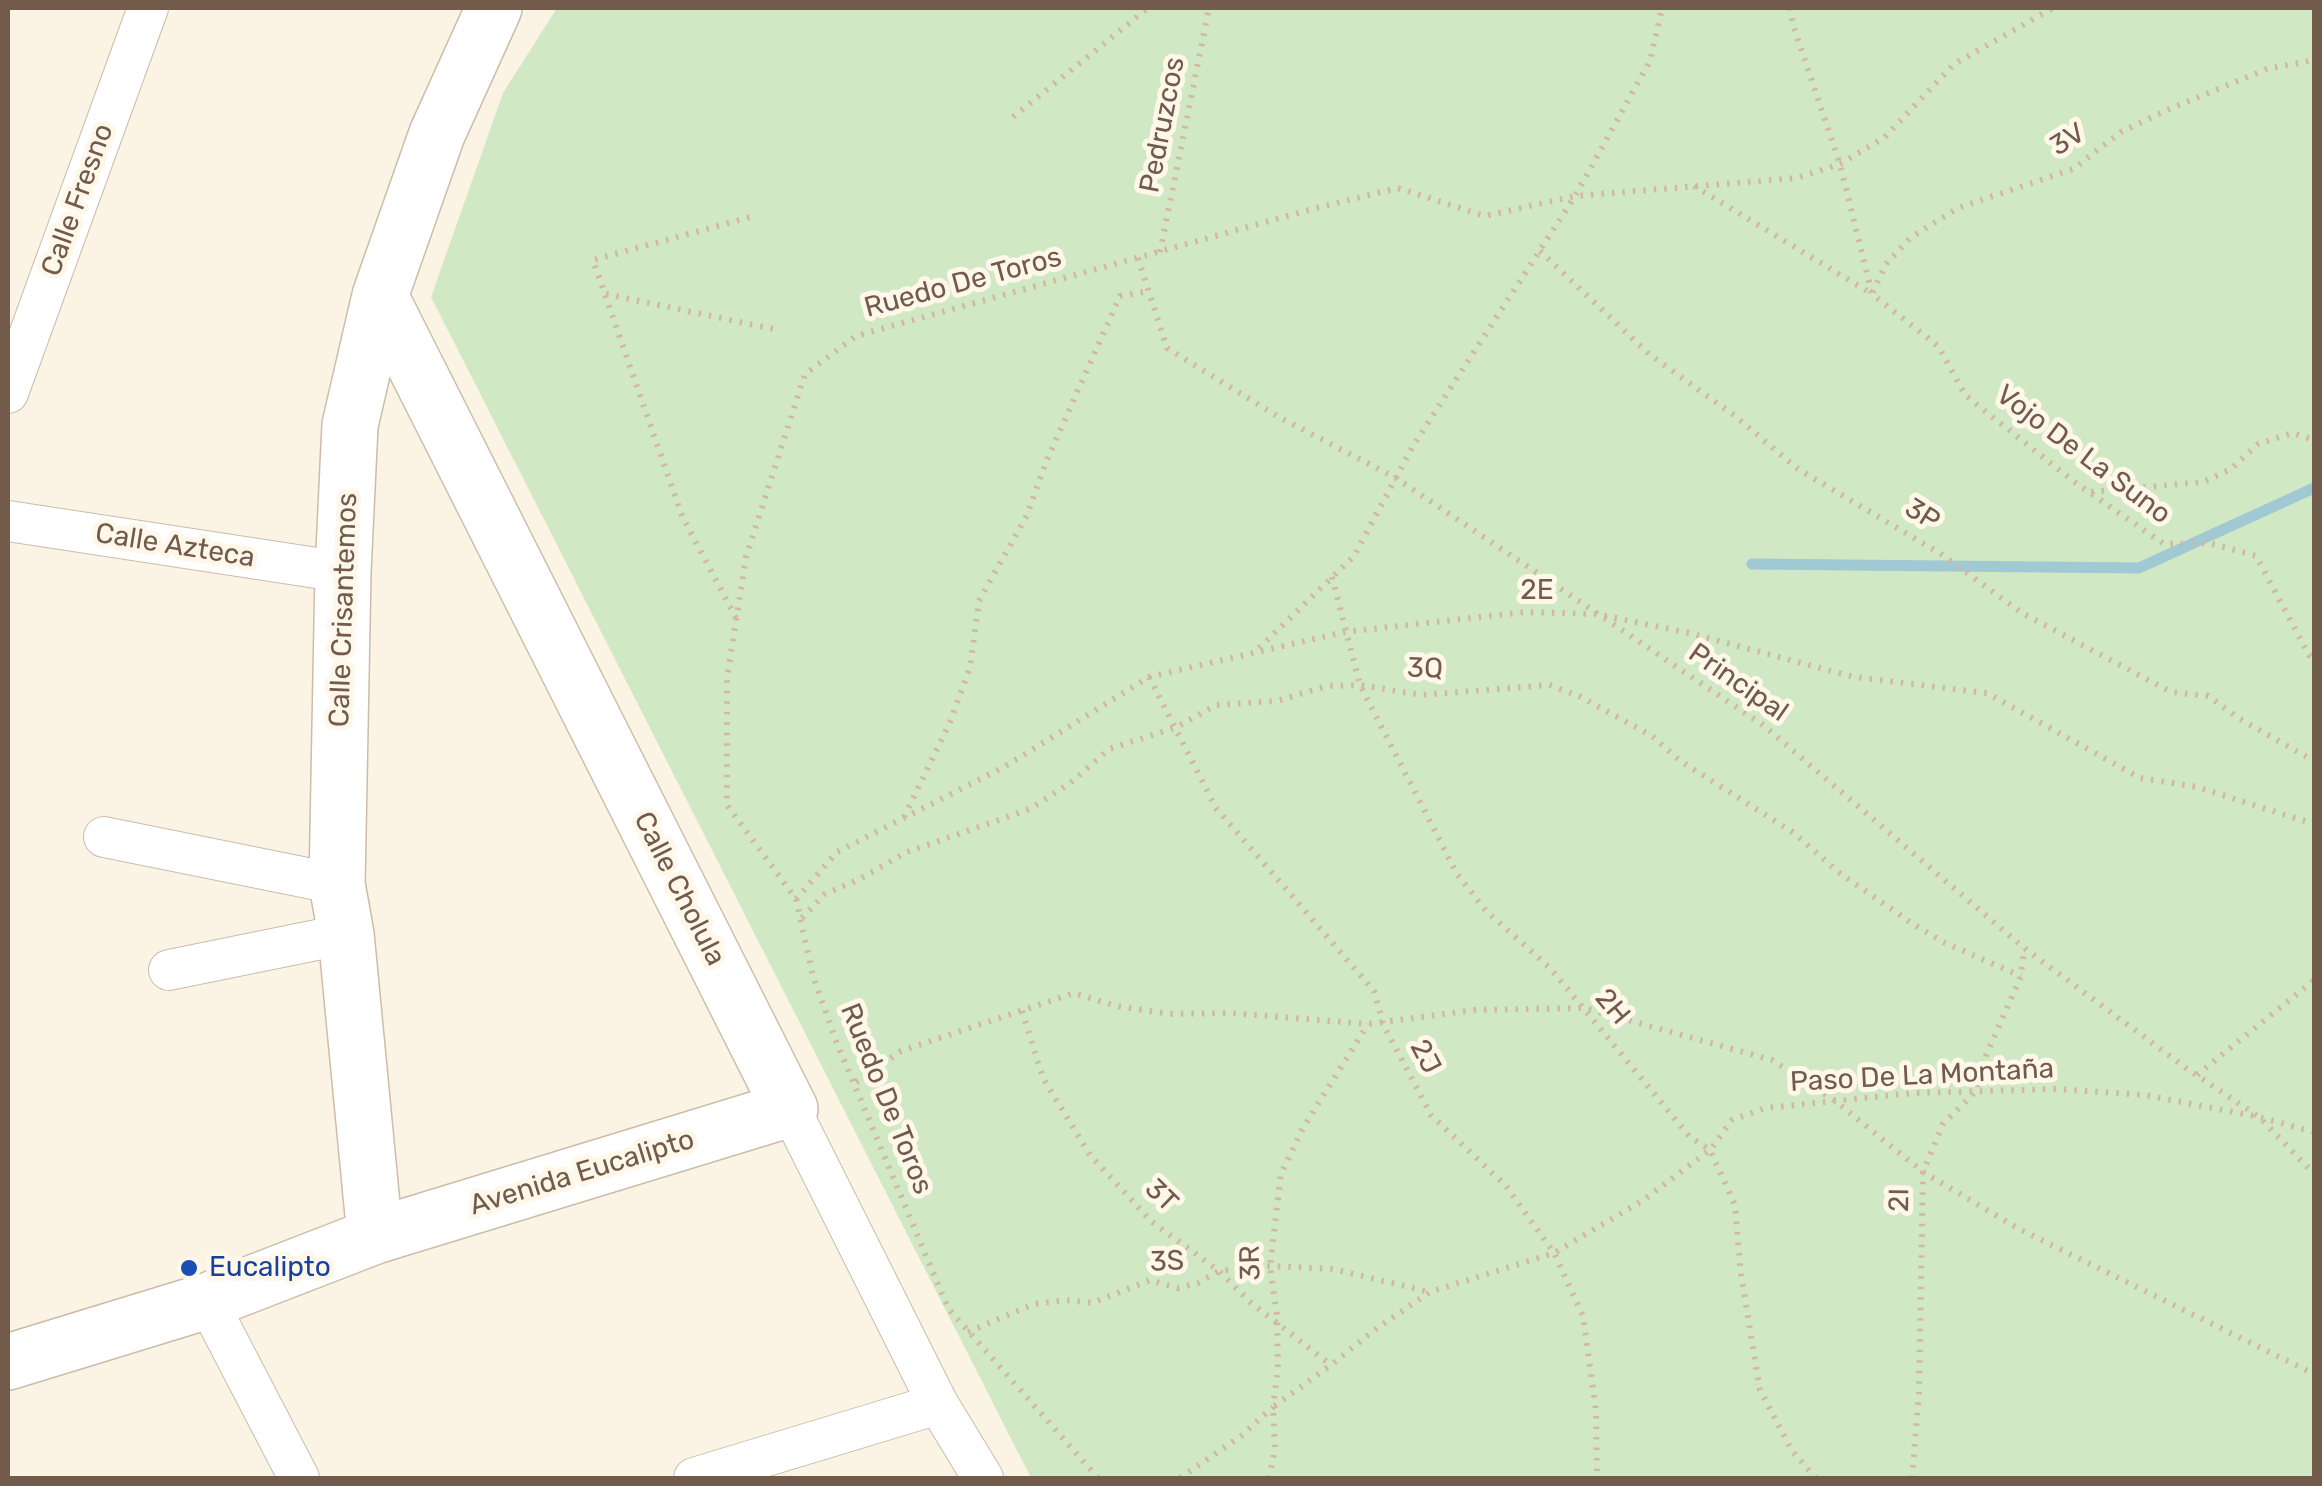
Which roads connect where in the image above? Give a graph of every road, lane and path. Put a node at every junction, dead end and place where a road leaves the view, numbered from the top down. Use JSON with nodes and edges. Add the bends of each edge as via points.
{"nodes":[{"id":1,"x":148,"y":8,"type":"edge"},
{"id":2,"x":494,"y":8,"type":"edge"},
{"id":3,"x":1148,"y":8,"type":"edge"},
{"id":4,"x":1209,"y":8,"type":"edge"},
{"id":5,"x":1662,"y":8,"type":"edge"},
{"id":6,"x":1790,"y":8,"type":"edge"},
{"id":7,"x":2054,"y":8,"type":"edge"},
{"id":8,"x":2314,"y":60,"type":"edge"},
{"id":9,"x":1013,"y":118,"type":"dead end"},
{"id":10,"x":1840,"y":164,"type":"junction"},
{"id":11,"x":1694,"y":186,"type":"junction"},
{"id":12,"x":1575,"y":196,"type":"junction"},
{"id":13,"x":754,"y":216,"type":"dead end"},
{"id":14,"x":1540,"y":251,"type":"junction"},
{"id":15,"x":1160,"y":252,"type":"junction"},
{"id":16,"x":1138,"y":258,"type":"junction"},
{"id":17,"x":1149,"y":292,"type":"junction"},
{"id":18,"x":605,"y":294,"type":"junction"},
{"id":19,"x":1872,"y":294,"type":"junction"},
{"id":20,"x":380,"y":296,"type":"junction"},
{"id":21,"x":778,"y":330,"type":"dead end"},
{"id":22,"x":8,"y":393,"type":"edge"},
{"id":23,"x":2314,"y":440,"type":"edge"},
{"id":24,"x":1396,"y":478,"type":"junction"},
{"id":25,"x":2090,"y":492,"type":"junction"},
{"id":26,"x":8,"y":520,"type":"edge"},
{"id":27,"x":343,"y":572,"type":"junction"},
{"id":28,"x":1332,"y":577,"type":"junction"},
{"id":29,"x":1596,"y":614,"type":"junction"},
{"id":30,"x":736,"y":620,"type":"junction"},
{"id":31,"x":1344,"y":632,"type":"junction"},
{"id":32,"x":1258,"y":650,"type":"junction"},
{"id":33,"x":2314,"y":658,"type":"edge"},
{"id":34,"x":1150,"y":677,"type":"junction"},
{"id":35,"x":1360,"y":685,"type":"junction"},
{"id":36,"x":1177,"y":728,"type":"junction"},
{"id":37,"x":2314,"y":761,"type":"edge"},
{"id":38,"x":904,"y":818,"type":"junction"},
{"id":39,"x":2314,"y":824,"type":"edge"},
{"id":40,"x":104,"y":837,"type":"dead end"},
{"id":41,"x":796,"y":898,"type":"junction"},
{"id":42,"x":342,"y":909,"type":"junction"},
{"id":43,"x":801,"y":919,"type":"junction"},
{"id":44,"x":2024,"y":948,"type":"junction"},
{"id":45,"x":168,"y":970,"type":"dead end"},
{"id":46,"x":2022,"y":976,"type":"junction"},
{"id":47,"x":2314,"y":980,"type":"edge"},
{"id":48,"x":1584,"y":1008,"type":"junction"},
{"id":49,"x":1022,"y":1011,"type":"junction"},
{"id":50,"x":1368,"y":1024,"type":"junction"},
{"id":51,"x":1382,"y":1024,"type":"junction"},
{"id":52,"x":2197,"y":1076,"type":"junction"},
{"id":53,"x":856,"y":1082,"type":"junction"},
{"id":54,"x":1976,"y":1092,"type":"junction"},
{"id":55,"x":1834,"y":1100,"type":"junction"},
{"id":56,"x":790,"y":1110,"type":"junction"},
{"id":57,"x":2259,"y":1117,"type":"junction"},
{"id":58,"x":2314,"y":1132,"type":"edge"},
{"id":59,"x":1710,"y":1150,"type":"junction"},
{"id":60,"x":1923,"y":1172,"type":"junction"},
{"id":61,"x":2314,"y":1174,"type":"edge"},
{"id":62,"x":374,"y":1236,"type":"junction"},
{"id":63,"x":1554,"y":1253,"type":"junction"},
{"id":64,"x":1270,"y":1266,"type":"junction"},
{"id":65,"x":1218,"y":1271,"type":"junction"},
{"id":66,"x":1430,"y":1292,"type":"junction"},
{"id":67,"x":208,"y":1302,"type":"junction"},
{"id":68,"x":1276,"y":1322,"type":"junction"},
{"id":69,"x":968,"y":1332,"type":"junction"},
{"id":70,"x":8,"y":1362,"type":"edge"},
{"id":71,"x":1332,"y":1365,"type":"junction"},
{"id":72,"x":2314,"y":1374,"type":"edge"},
{"id":73,"x":938,"y":1404,"type":"junction"},
{"id":74,"x":1273,"y":1407,"type":"junction"},
{"id":75,"x":298,"y":1478,"type":"edge"},
{"id":76,"x":694,"y":1478,"type":"edge"},
{"id":77,"x":983,"y":1478,"type":"edge"},
{"id":78,"x":1098,"y":1478,"type":"edge"},
{"id":79,"x":1180,"y":1478,"type":"edge"},
{"id":80,"x":1269,"y":1478,"type":"edge"},
{"id":81,"x":1597,"y":1478,"type":"edge"},
{"id":82,"x":1816,"y":1478,"type":"edge"},
{"id":83,"x":1912,"y":1478,"type":"edge"}],
"edges":[{"from":1,"to":22,"type":"street","name":"Calle Fresno"},
{"from":2,"to":20,"type":"street","name":"Calle Crisantemos","via":[[437,134]]},
{"from":3,"to":9,"type":"path"},
{"from":4,"to":15,"type":"path","name":"Pedruzcos"},
{"from":5,"to":12,"type":"path","via":[[1650,60]]},
{"from":6,"to":10,"type":"path"},
{"from":7,"to":10,"type":"path","name":"Ruedo De Toros","via":[[1954,64],[1885,137]]},
{"from":8,"to":19,"type":"path","name":"3V","via":[[2267,70],[2167,110],[2121,132],[2073,169],[1958,208],[1910,238],[1886,264]]},
{"from":10,"to":11,"type":"path","name":"Ruedo De Toros","via":[[1797,178]]},
{"from":10,"to":19,"type":"path"},
{"from":11,"to":12,"type":"path","name":"Ruedo De Toros"},
{"from":11,"to":19,"type":"path","name":"Vojo De La Suno"},
{"from":12,"to":14,"type":"path"},
{"from":12,"to":15,"type":"path","name":"Ruedo De Toros","via":[[1485,216],[1398,188]]},
{"from":13,"to":18,"type":"path","via":[[593,260]]},
{"from":14,"to":24,"type":"path"},
{"from":14,"to":37,"type":"path","name":"3P","via":[[1649,354],[1798,469],[1942,554],[2022,613],[2171,692],[2208,696]]},
{"from":15,"to":16,"type":"path","name":"Ruedo De Toros"},
{"from":16,"to":17,"type":"path","name":"Principal"},
{"from":16,"to":30,"type":"path","name":"Ruedo De Toros","via":[[856,336],[804,374],[746,557]]},
{"from":17,"to":24,"type":"path","name":"Principal","via":[[1167,348]]},
{"from":17,"to":38,"type":"path","via":[[1120,296],[1028,515],[979,601],[958,702]]},
{"from":18,"to":21,"type":"path"},
{"from":18,"to":30,"type":"path","via":[[682,516]]},
{"from":19,"to":25,"type":"path","name":"Vojo De La Suno","via":[[1940,347],[1965,395]]},
{"from":20,"to":27,"type":"street","name":"Calle Crisantemos","via":[[350,425]]},
{"from":20,"to":56,"type":"street","name":"Calle Cholula"},
{"from":23,"to":25,"type":"path","via":[[2292,433],[2258,444],[2204,482]]},
{"from":24,"to":28,"type":"path","via":[[1354,556]]},
{"from":24,"to":29,"type":"path","name":"Principal"},
{"from":25,"to":33,"type":"path","name":"Vojo De La Suno","via":[[2164,544],[2209,543],[2256,556]]},
{"from":26,"to":27,"type":"street","name":"Calle Azteca"},
{"from":27,"to":42,"type":"street","name":"Calle Crisantemos"},
{"from":28,"to":31,"type":"path","name":"2H"},
{"from":28,"to":32,"type":"path"},
{"from":29,"to":31,"type":"path","name":"2E","via":[[1526,612]]},
{"from":29,"to":39,"type":"path","name":"2E","via":[[1854,677],[1987,693],[2140,778],[2197,786]]},
{"from":29,"to":44,"type":"path","name":"Principal","via":[[1763,725]]},
{"from":30,"to":41,"type":"path","name":"Ruedo De Toros","via":[[727,678],[727,805]]},
{"from":31,"to":32,"type":"path","name":"2E"},
{"from":31,"to":35,"type":"path","name":"2H"},
{"from":32,"to":34,"type":"path","name":"2E"},
{"from":34,"to":36,"type":"path","name":"2J"},
{"from":34,"to":38,"type":"path","name":"2E","via":[[1004,767]]},
{"from":35,"to":36,"type":"path","name":"3Q","via":[[1216,705]]},
{"from":35,"to":46,"type":"path","name":"3Q","via":[[1421,695],[1549,685],[1578,696],[1652,736],[1913,924]]},
{"from":35,"to":48,"type":"path","name":"2H","via":[[1457,874]]},
{"from":36,"to":43,"type":"path","name":"3Q","via":[[1109,749],[1030,809],[907,852],[825,894]]},
{"from":36,"to":51,"type":"path","name":"2J","via":[[1216,808],[1374,991]]},
{"from":38,"to":41,"type":"path","name":"2E","via":[[837,852]]},
{"from":40,"to":42,"type":"street"},
{"from":41,"to":43,"type":"path","name":"Ruedo De Toros"},
{"from":42,"to":45,"type":"street"},
{"from":42,"to":62,"type":"street","name":"Calle Crisantemos"},
{"from":43,"to":53,"type":"path","name":"Ruedo De Toros","via":[[813,976]]},
{"from":44,"to":46,"type":"path","name":"2I"},
{"from":44,"to":52,"type":"path","name":"Principal"},
{"from":46,"to":54,"type":"path","name":"2I"},
{"from":47,"to":52,"type":"path"},
{"from":48,"to":51,"type":"path","via":[[1474,1010]]},
{"from":48,"to":55,"type":"path","via":[[1772,1060]]},
{"from":48,"to":59,"type":"path","name":"2H","via":[[1689,1136]]},
{"from":49,"to":50,"type":"path","via":[[1074,992],[1170,1014],[1230,1012]]},
{"from":49,"to":53,"type":"path","via":[[902,1051]]},
{"from":49,"to":65,"type":"path","name":"3T","via":[[1043,1078],[1090,1156],[1152,1222]]},
{"from":50,"to":51,"type":"path"},
{"from":50,"to":64,"type":"path","name":"3R","via":[[1281,1174]]},
{"from":51,"to":63,"type":"path","name":"2J","via":[[1431,1115],[1506,1186]]},
{"from":52,"to":57,"type":"path","name":"Principal"},
{"from":53,"to":69,"type":"path","name":"Ruedo De Toros","via":[[948,1308]]},
{"from":54,"to":55,"type":"path","name":"Paso De La Montaña"},
{"from":54,"to":57,"type":"path","name":"Paso De La Montaña","via":[[2146,1095]]},
{"from":54,"to":60,"type":"path","name":"2I","via":[[1943,1124]]},
{"from":55,"to":59,"type":"path","name":"Paso De La Montaña","via":[[1766,1108],[1732,1120]]},
{"from":55,"to":60,"type":"path"},
{"from":56,"to":62,"type":"street","name":"Avenida Eucalipto"},
{"from":56,"to":73,"type":"street","name":"Calle Cholula"},
{"from":57,"to":58,"type":"path","name":"Paso De La Montaña"},
{"from":57,"to":61,"type":"path","name":"Principal"},
{"from":59,"to":63,"type":"path","name":"Paso De La Montaña","via":[[1642,1201]]},
{"from":59,"to":82,"type":"path","name":"2H","via":[[1735,1206],[1760,1390],[1792,1450]]},
{"from":60,"to":72,"type":"path","via":[[2020,1230]]},
{"from":60,"to":83,"type":"path","name":"2I"},
{"from":62,"to":67,"type":"street","name":"Avenida Eucalipto"},
{"from":63,"to":66,"type":"path","name":"Paso De La Montaña"},
{"from":63,"to":81,"type":"path","name":"2J","via":[[1583,1316]]},
{"from":64,"to":65,"type":"path","name":"3S"},
{"from":64,"to":66,"type":"path","name":"3S","via":[[1333,1269]]},
{"from":64,"to":68,"type":"path","name":"3R"},
{"from":65,"to":68,"type":"path","name":"3T"},
{"from":65,"to":69,"type":"path","name":"3S","via":[[1178,1288],[1150,1280],[1092,1303],[1034,1304]]},
{"from":66,"to":71,"type":"path","name":"Paso De La Montaña"},
{"from":67,"to":70,"type":"street","name":"Avenida Eucalipto"},
{"from":67,"to":75,"type":"street"},
{"from":68,"to":71,"type":"path","name":"3T"},
{"from":68,"to":74,"type":"path","name":"3R"},
{"from":69,"to":78,"type":"path","name":"Ruedo De Toros"},
{"from":71,"to":74,"type":"path","name":"Paso De La Montaña"},
{"from":73,"to":76,"type":"street"},
{"from":73,"to":77,"type":"street","name":"Calle Cholula"},
{"from":74,"to":79,"type":"path"},
{"from":74,"to":80,"type":"path"}]}
